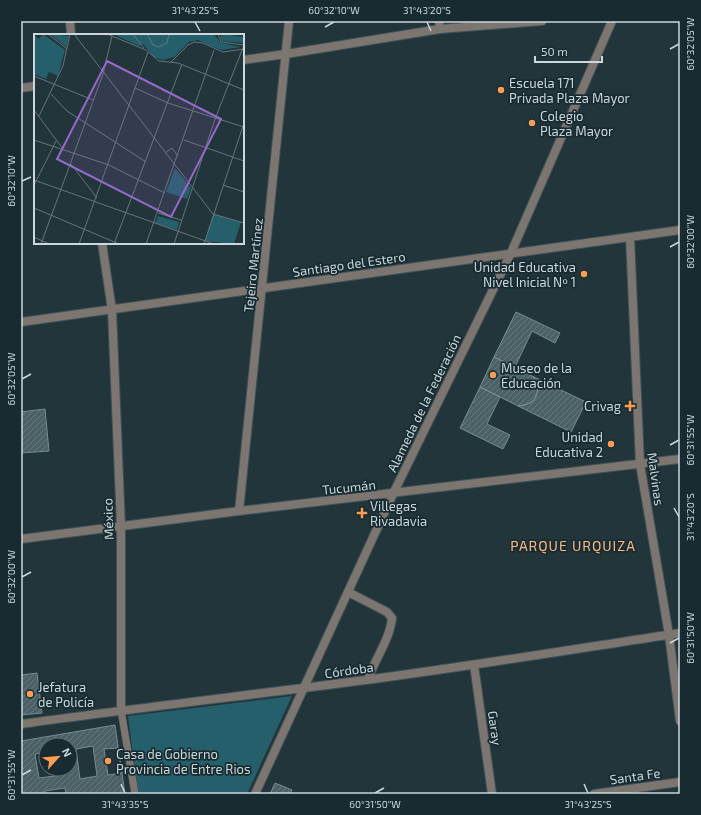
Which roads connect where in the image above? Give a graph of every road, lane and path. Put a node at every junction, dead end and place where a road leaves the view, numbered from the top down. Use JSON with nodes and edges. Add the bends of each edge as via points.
{"nodes":[{"id":1,"x":70,"y":21,"type":"edge"},
{"id":2,"x":289,"y":21,"type":"edge"},
{"id":3,"x":542,"y":21,"type":"edge"},
{"id":4,"x":612,"y":21,"type":"edge"},
{"id":5,"x":439,"y":25,"type":"edge"},
{"id":6,"x":71,"y":34,"type":"edge"},
{"id":7,"x":286,"y":54,"type":"junction"},
{"id":8,"x":244,"y":60,"type":"edge"},
{"id":9,"x":34,"y":86,"type":"edge"},
{"id":10,"x":21,"y":88,"type":"edge"},
{"id":11,"x":680,"y":230,"type":"edge"},
{"id":12,"x":630,"y":237,"type":"junction"},
{"id":13,"x":102,"y":244,"type":"edge"},
{"id":14,"x":511,"y":253,"type":"junction"},
{"id":15,"x":262,"y":289,"type":"junction"},
{"id":16,"x":112,"y":310,"type":"junction"},
{"id":17,"x":21,"y":322,"type":"edge"},
{"id":18,"x":680,"y":459,"type":"edge"},
{"id":19,"x":640,"y":464,"type":"junction"},
{"id":20,"x":393,"y":494,"type":"junction"},
{"id":21,"x":239,"y":511,"type":"junction"},
{"id":22,"x":121,"y":526,"type":"junction"},
{"id":23,"x":21,"y":539,"type":"edge"},
{"id":24,"x":348,"y":592,"type":"junction"},
{"id":25,"x":680,"y":633,"type":"edge"},
{"id":26,"x":669,"y":635,"type":"junction"},
{"id":27,"x":474,"y":665,"type":"junction"},
{"id":28,"x":368,"y":680,"type":"junction"},
{"id":29,"x":305,"y":688,"type":"junction"},
{"id":30,"x":121,"y":710,"type":"junction"},
{"id":31,"x":680,"y":722,"type":"edge"},
{"id":32,"x":21,"y":724,"type":"edge"},
{"id":33,"x":680,"y":782,"type":"edge"},
{"id":34,"x":135,"y":794,"type":"edge"},
{"id":35,"x":255,"y":794,"type":"edge"},
{"id":36,"x":492,"y":794,"type":"edge"},
{"id":37,"x":594,"y":794,"type":"edge"}],
"edges":[{"from":1,"to":6,"type":"street"},
{"from":2,"to":7,"type":"street","name":"Tejeiro Martínez"},
{"from":3,"to":5,"type":"street"},
{"from":4,"to":14,"type":"street","name":"Alameda de la Federación"},
{"from":5,"to":7,"type":"street"},
{"from":7,"to":8,"type":"street"},
{"from":7,"to":15,"type":"street","name":"Tejeiro Martínez"},
{"from":9,"to":10,"type":"street"},
{"from":11,"to":12,"type":"street","name":"Santiago del Estero"},
{"from":12,"to":14,"type":"street","name":"Santiago del Estero"},
{"from":12,"to":19,"type":"street","name":"Malvinas"},
{"from":13,"to":16,"type":"street","name":"México"},
{"from":14,"to":15,"type":"street","name":"Santiago del Estero"},
{"from":14,"to":20,"type":"street","name":"Alameda de la Federación"},
{"from":15,"to":16,"type":"street","name":"Santiago del Estero"},
{"from":15,"to":21,"type":"street","name":"Tejeiro Martínez"},
{"from":16,"to":17,"type":"street","name":"Santiago del Estero"},
{"from":16,"to":22,"type":"street","name":"México"},
{"from":18,"to":19,"type":"street","name":"Tucumán"},
{"from":19,"to":20,"type":"street","name":"Tucumán"},
{"from":19,"to":26,"type":"street","name":"Malvinas"},
{"from":20,"to":21,"type":"street","name":"Tucumán"},
{"from":20,"to":24,"type":"street","name":"Alameda de la Federación"},
{"from":21,"to":22,"type":"street","name":"Tucumán"},
{"from":22,"to":23,"type":"street","name":"Tucumán"},
{"from":22,"to":30,"type":"street","name":"México"},
{"from":24,"to":28,"type":"street","via":[[387,612],[392,618],[391,629]]},
{"from":24,"to":29,"type":"street","name":"Alameda de la Federación"},
{"from":25,"to":26,"type":"street","name":"Córdoba"},
{"from":26,"to":27,"type":"street","name":"Córdoba"},
{"from":26,"to":31,"type":"street","name":"Malvinas"},
{"from":27,"to":28,"type":"street","name":"Córdoba"},
{"from":27,"to":36,"type":"street","name":"Garay"},
{"from":28,"to":29,"type":"street","name":"Córdoba"},
{"from":29,"to":30,"type":"street","name":"Córdoba"},
{"from":29,"to":35,"type":"street","name":"Alameda de la Federación"},
{"from":30,"to":32,"type":"street","name":"Córdoba"},
{"from":30,"to":34,"type":"street","name":"México"},
{"from":33,"to":37,"type":"street","name":"Santa Fe"}]}
